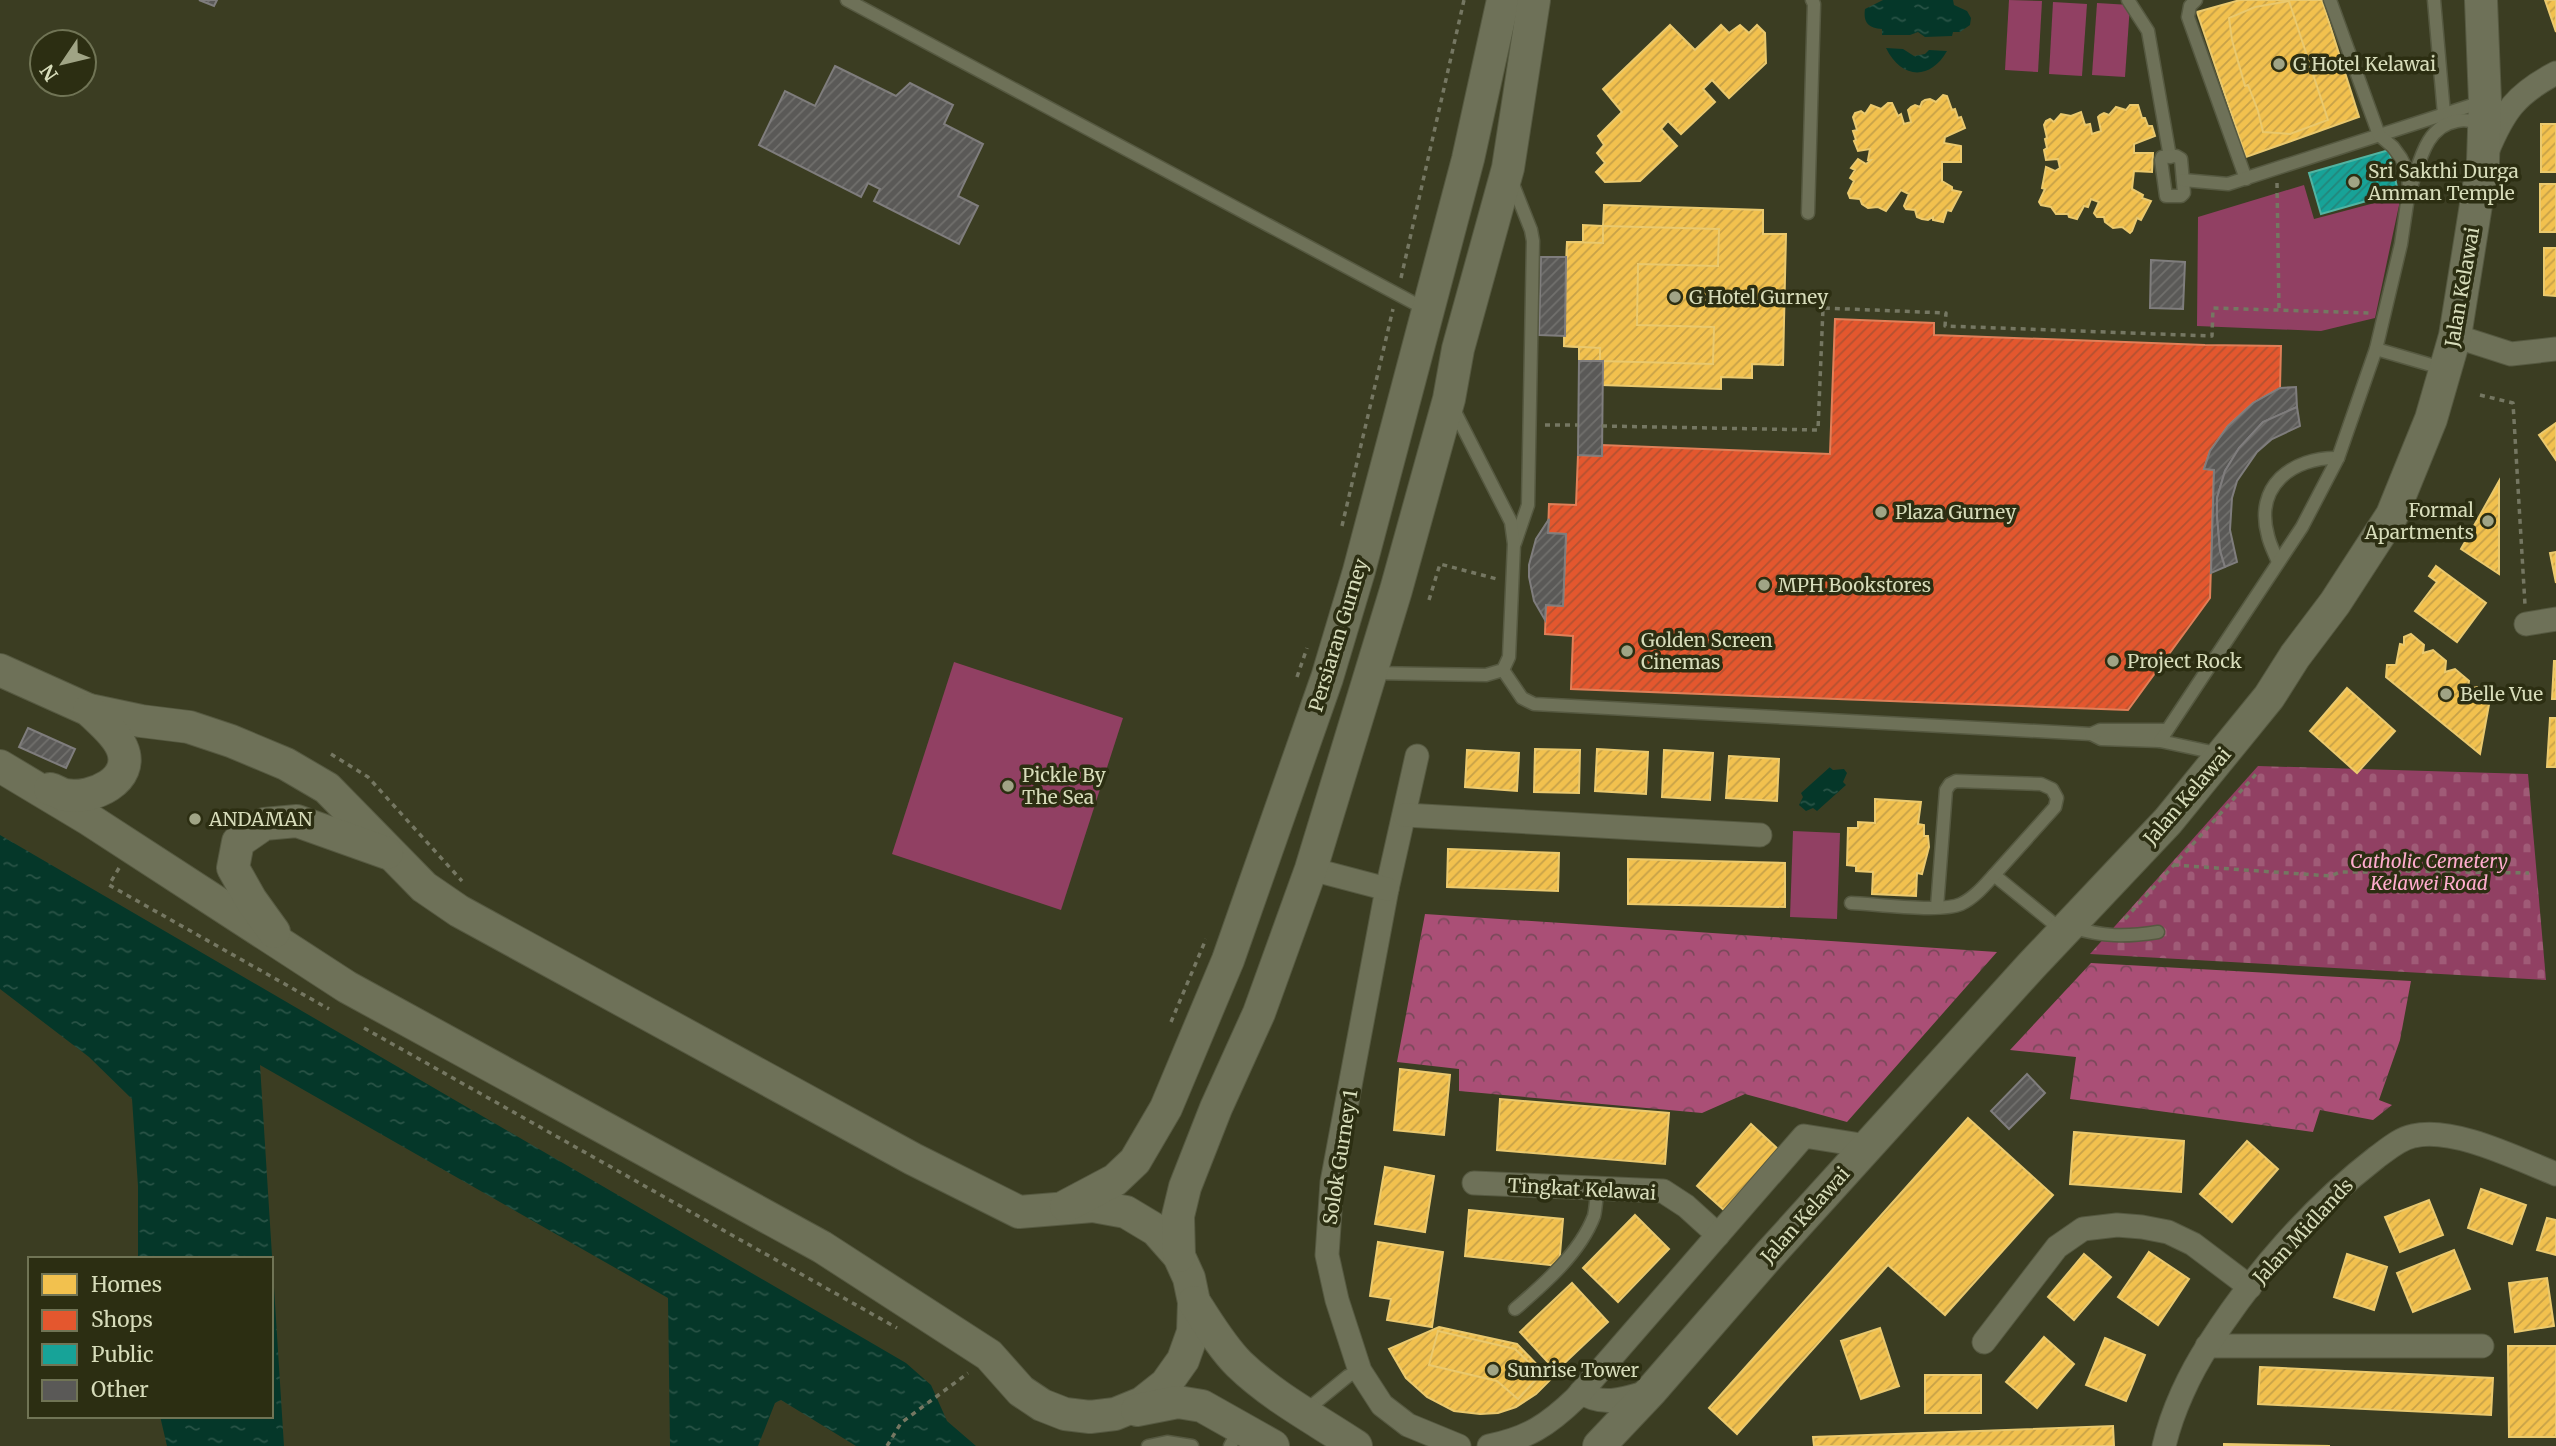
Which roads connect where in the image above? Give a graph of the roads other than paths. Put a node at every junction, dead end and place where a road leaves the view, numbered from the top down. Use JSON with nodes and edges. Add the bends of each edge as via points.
{"nodes":[{"id":1,"x":847,"y":0,"type":"edge"},
{"id":2,"x":1503,"y":0,"type":"edge"},
{"id":3,"x":1534,"y":0,"type":"edge"},
{"id":4,"x":1812,"y":0,"type":"edge"},
{"id":5,"x":2129,"y":0,"type":"edge"},
{"id":6,"x":2196,"y":0,"type":"edge"},
{"id":7,"x":2330,"y":0,"type":"edge"},
{"id":8,"x":2434,"y":0,"type":"edge"},
{"id":9,"x":2481,"y":0,"type":"edge"},
{"id":10,"x":2556,"y":73,"type":"edge"},
{"id":11,"x":2485,"y":101,"type":"junction"},
{"id":12,"x":2444,"y":114,"type":"junction"},
{"id":13,"x":2379,"y":135,"type":"junction"},
{"id":14,"x":2484,"y":148,"type":"junction"},
{"id":15,"x":2170,"y":157,"type":"junction"},
{"id":16,"x":1468,"y":159,"type":"junction"},
{"id":17,"x":1508,"y":168,"type":"junction"},
{"id":18,"x":2183,"y":180,"type":"junction"},
{"id":19,"x":2246,"y":180,"type":"junction"},
{"id":20,"x":2410,"y":190,"type":"junction"},
{"id":21,"x":1808,"y":214,"type":"dead end"},
{"id":22,"x":1427,"y":310,"type":"junction"},
{"id":23,"x":2455,"y":336,"type":"junction"},
{"id":24,"x":2376,"y":349,"type":"junction"},
{"id":25,"x":2556,"y":349,"type":"edge"},
{"id":26,"x":2445,"y":369,"type":"junction"},
{"id":27,"x":1449,"y":399,"type":"junction"},
{"id":28,"x":2339,"y":458,"type":"junction"},
{"id":29,"x":1514,"y":544,"type":"junction"},
{"id":30,"x":2278,"y":562,"type":"junction"},
{"id":31,"x":2556,"y":619,"type":"edge"},
{"id":32,"x":2526,"y":624,"type":"road end"},
{"id":33,"x":0,"y":670,"type":"edge"},
{"id":34,"x":1503,"y":670,"type":"junction"},
{"id":35,"x":1372,"y":673,"type":"junction"},
{"id":36,"x":89,"y":710,"type":"junction"},
{"id":37,"x":2163,"y":735,"type":"junction"},
{"id":38,"x":2224,"y":755,"type":"junction"},
{"id":39,"x":1417,"y":756,"type":"dead end"},
{"id":40,"x":8,"y":771,"type":"edge"},
{"id":41,"x":1405,"y":815,"type":"junction"},
{"id":42,"x":1760,"y":835,"type":"dead end"},
{"id":43,"x":391,"y":854,"type":"junction"},
{"id":44,"x":1311,"y":869,"type":"junction"},
{"id":45,"x":1994,"y":875,"type":"junction"},
{"id":46,"x":1387,"y":889,"type":"junction"},
{"id":47,"x":1851,"y":903,"type":"dead end"},
{"id":48,"x":1937,"y":908,"type":"junction"},
{"id":49,"x":2068,"y":930,"type":"junction"},
{"id":50,"x":2158,"y":932,"type":"dead end"},
{"id":51,"x":346,"y":987,"type":"junction"},
{"id":52,"x":1867,"y":1146,"type":"junction"},
{"id":53,"x":2556,"y":1174,"type":"edge"},
{"id":54,"x":1474,"y":1183,"type":"dead end"},
{"id":55,"x":1598,"y":1188,"type":"junction"},
{"id":56,"x":1058,"y":1210,"type":"junction"},
{"id":57,"x":1718,"y":1235,"type":"junction"},
{"id":58,"x":1179,"y":1256,"type":"junction"},
{"id":59,"x":2250,"y":1287,"type":"junction"},
{"id":60,"x":1194,"y":1302,"type":"junction"},
{"id":61,"x":1515,"y":1309,"type":"dead end"},
{"id":62,"x":1984,"y":1342,"type":"dead end"},
{"id":63,"x":2207,"y":1346,"type":"junction"},
{"id":64,"x":2482,"y":1346,"type":"dead end"},
{"id":65,"x":1360,"y":1371,"type":"junction"},
{"id":66,"x":1651,"y":1391,"type":"junction"},
{"id":67,"x":1581,"y":1392,"type":"junction"},
{"id":68,"x":1304,"y":1412,"type":"junction"},
{"id":69,"x":1115,"y":1414,"type":"junction"},
{"id":70,"x":1236,"y":1436,"type":"edge"},
{"id":71,"x":1147,"y":1446,"type":"edge"},
{"id":72,"x":1192,"y":1446,"type":"edge"},
{"id":73,"x":1272,"y":1446,"type":"edge"},
{"id":74,"x":1356,"y":1446,"type":"edge"},
{"id":75,"x":1459,"y":1446,"type":"edge"},
{"id":76,"x":1489,"y":1446,"type":"edge"},
{"id":77,"x":1598,"y":1446,"type":"edge"},
{"id":78,"x":2164,"y":1446,"type":"edge"}],
"edges":[{"from":1,"to":22,"type":"lane"},
{"from":2,"to":16,"type":"main road","name":"Persiaran Gurney"},
{"from":3,"to":17,"type":"main road"},
{"from":4,"to":21,"type":"lane"},
{"from":5,"to":15,"type":"lane","via":[[2148,31]]},
{"from":6,"to":19,"type":"lane","via":[[2188,17]]},
{"from":7,"to":13,"type":"lane"},
{"from":8,"to":12,"type":"lane"},
{"from":9,"to":11,"type":"main road","name":"Jalan Kelawai"},
{"from":10,"to":14,"type":"street","via":[[2515,100]]},
{"from":11,"to":12,"type":"lane"},
{"from":11,"to":14,"type":"main road","name":"Jalan Kelawai"},
{"from":12,"to":13,"type":"lane"},
{"from":13,"to":19,"type":"lane"},
{"from":13,"to":20,"type":"lane","via":[[2401,158]]},
{"from":14,"to":20,"type":"lane","via":[[2477,124],[2467,119],[2447,122],[2425,146]]},
{"from":14,"to":23,"type":"main road","name":"Jalan Kelawai"},
{"from":15,"to":18,"type":"lane","via":[[2181,159]]},
{"from":15,"to":18,"type":"lane","via":[[2161,160],[2166,196],[2181,196]]},
{"from":16,"to":17,"type":"main road"},
{"from":16,"to":22,"type":"main road","name":"Persiaran Gurney"},
{"from":17,"to":27,"type":"main road","via":[[1458,349]]},
{"from":17,"to":29,"type":"lane","via":[[1533,241],[1528,511]]},
{"from":18,"to":19,"type":"lane","via":[[2221,185]]},
{"from":20,"to":24,"type":"lane"},
{"from":22,"to":56,"type":"main road","name":"Persiaran Gurney","via":[[1327,678],[1223,972],[1166,1108],[1135,1161],[1115,1180]]},
{"from":23,"to":25,"type":"street","via":[[2511,354]]},
{"from":23,"to":26,"type":"main road","name":"Jalan Kelawai"},
{"from":24,"to":26,"type":"lane"},
{"from":24,"to":28,"type":"lane"},
{"from":26,"to":38,"type":"main road","name":"Jalan Kelawai","via":[[2431,419],[2392,515],[2269,698]]},
{"from":27,"to":29,"type":"lane","via":[[1505,508]]},
{"from":27,"to":35,"type":"main road"},
{"from":28,"to":30,"type":"lane"},
{"from":28,"to":30,"type":"lane","via":[[2304,462],[2273,486],[2265,508],[2268,537]]},
{"from":29,"to":34,"type":"lane","via":[[1509,657]]},
{"from":30,"to":37,"type":"lane"},
{"from":31,"to":32,"type":"street"},
{"from":33,"to":36,"type":"main road"},
{"from":34,"to":35,"type":"lane","via":[[1486,675]]},
{"from":34,"to":37,"type":"lane","via":[[1522,698],[1534,704]]},
{"from":35,"to":44,"type":"main road"},
{"from":36,"to":40,"type":"main road","via":[[122,748],[125,762],[119,777],[105,789],[65,794]]},
{"from":36,"to":43,"type":"main road","via":[[188,727],[286,764],[327,788]]},
{"from":37,"to":38,"type":"lane"},
{"from":38,"to":49,"type":"main road","name":"Jalan Kelawai"},
{"from":39,"to":41,"type":"street","name":"Solok Gurney 1"},
{"from":40,"to":51,"type":"main road"},
{"from":41,"to":42,"type":"street"},
{"from":41,"to":46,"type":"street","name":"Solok Gurney 1"},
{"from":43,"to":51,"type":"main road","via":[[297,821],[264,824],[238,842],[233,868],[270,929]]},
{"from":43,"to":56,"type":"main road","via":[[424,887],[459,911],[913,1159],[1019,1212]]},
{"from":44,"to":46,"type":"street"},
{"from":44,"to":58,"type":"main road","via":[[1259,1013],[1185,1187],[1178,1216]]},
{"from":45,"to":48,"type":"lane","via":[[1959,905]]},
{"from":45,"to":48,"type":"lane","via":[[2055,807],[2052,789],[2041,784],[1956,780],[1950,784]]},
{"from":45,"to":49,"type":"lane"},
{"from":46,"to":65,"type":"street","name":"Solok Gurney 1","via":[[1328,1224],[1335,1289]]},
{"from":47,"to":48,"type":"lane"},
{"from":49,"to":50,"type":"lane","via":[[2110,936]]},
{"from":49,"to":52,"type":"main road","name":"Jalan Kelawai"},
{"from":51,"to":69,"type":"main road","via":[[822,1247],[989,1355],[1021,1391],[1042,1405],[1065,1414]]},
{"from":52,"to":57,"type":"street","via":[[1804,1136]]},
{"from":52,"to":66,"type":"main road","name":"Jalan Kelawai"},
{"from":53,"to":59,"type":"street","name":"Jalan Midlands","via":[[2456,1137],[2415,1135],[2397,1142],[2340,1188]]},
{"from":54,"to":55,"type":"street","name":"Tingkat Kelawai"},
{"from":55,"to":57,"type":"street","name":"Tingkat Kelawai","via":[[1663,1191]]},
{"from":55,"to":61,"type":"lane","via":[[1594,1215],[1580,1242]]},
{"from":56,"to":58,"type":"main road","via":[[1093,1206],[1126,1212],[1156,1230]]},
{"from":57,"to":67,"type":"street"},
{"from":58,"to":60,"type":"main road"},
{"from":59,"to":62,"type":"street","via":[[2193,1244],[2168,1232],[2117,1225],[2083,1229],[2057,1247]]},
{"from":59,"to":63,"type":"street","name":"Jalan Midlands"},
{"from":60,"to":68,"type":"main road","via":[[1238,1364]]},
{"from":60,"to":69,"type":"main road","via":[[1193,1332],[1183,1360],[1166,1384],[1142,1403]]},
{"from":63,"to":64,"type":"street"},
{"from":63,"to":78,"type":"street","name":"Jalan Midlands"},
{"from":65,"to":68,"type":"lane"},
{"from":65,"to":75,"type":"street","name":"Solok Gurney 1","via":[[1382,1405],[1408,1424]]},
{"from":66,"to":67,"type":"street","via":[[1604,1401]]},
{"from":66,"to":77,"type":"main road","name":"Jalan Kelawai"},
{"from":67,"to":76,"type":"street","via":[[1537,1430]]},
{"from":68,"to":74,"type":"main road"},
{"from":69,"to":70,"type":"main road","via":[[1178,1402],[1202,1406]]},
{"from":70,"to":73,"type":"main road"},
{"from":71,"to":72,"type":"lane","via":[[1167,1442]]}]}
